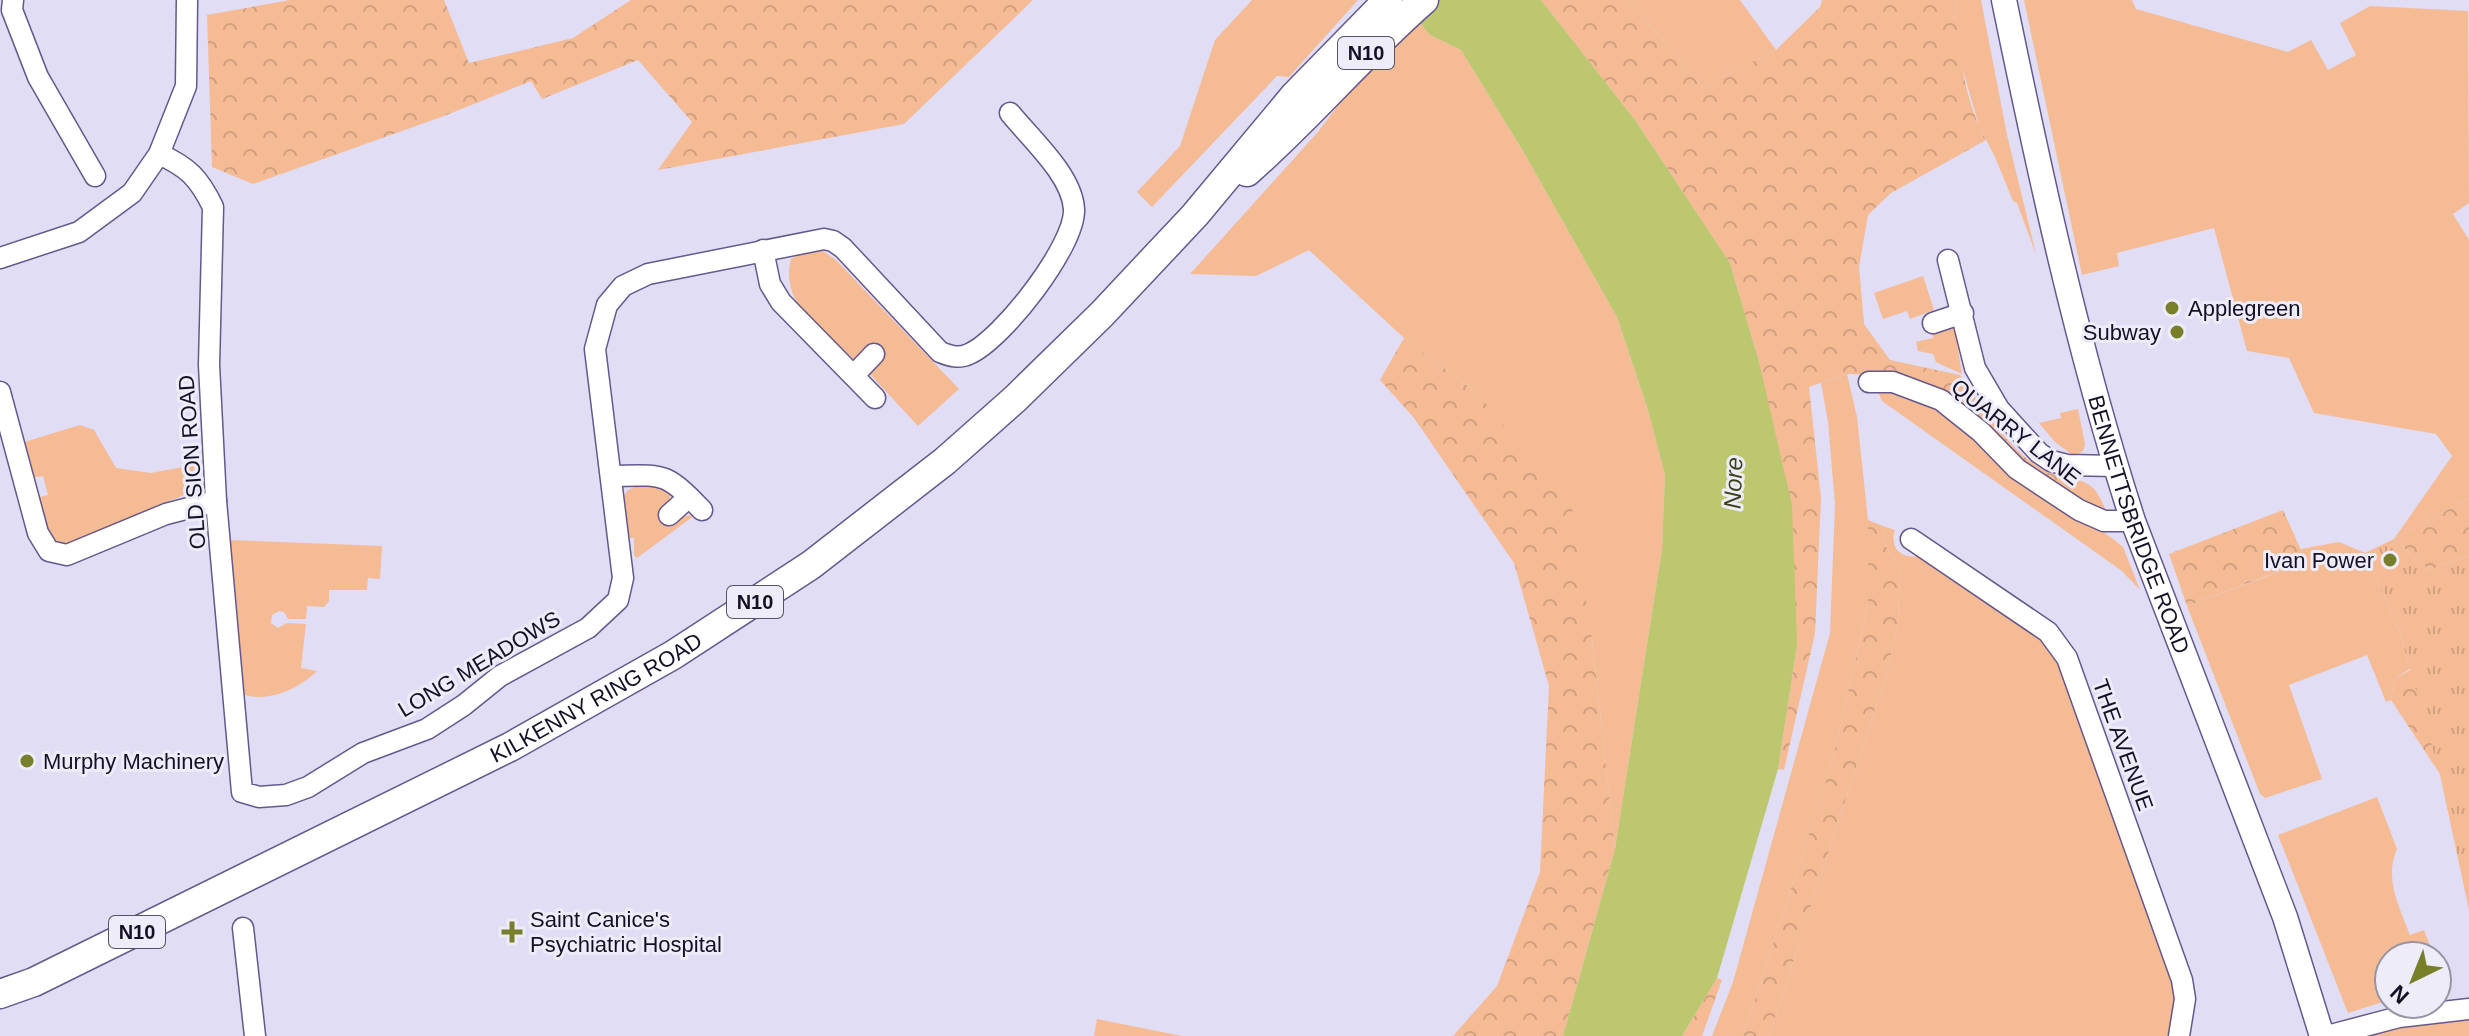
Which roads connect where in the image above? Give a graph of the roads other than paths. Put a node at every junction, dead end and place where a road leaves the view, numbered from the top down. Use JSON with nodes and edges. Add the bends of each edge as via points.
{"nodes":[{"id":1,"x":13,"y":0,"type":"edge"},
{"id":2,"x":187,"y":0,"type":"edge"},
{"id":3,"x":1388,"y":0,"type":"edge"},
{"id":4,"x":1424,"y":0,"type":"edge"},
{"id":5,"x":2004,"y":0,"type":"edge"},
{"id":6,"x":1303,"y":102,"type":"junction"},
{"id":7,"x":1010,"y":113,"type":"dead end"},
{"id":8,"x":159,"y":154,"type":"junction"},
{"id":9,"x":95,"y":176,"type":"dead end"},
{"id":10,"x":763,"y":250,"type":"junction"},
{"id":11,"x":0,"y":258,"type":"edge"},
{"id":12,"x":1948,"y":260,"type":"dead end"},
{"id":13,"x":1963,"y":313,"type":"junction"},
{"id":14,"x":1933,"y":323,"type":"dead end"},
{"id":15,"x":874,"y":354,"type":"dead end"},
{"id":16,"x":855,"y":374,"type":"junction"},
{"id":17,"x":1869,"y":382,"type":"dead end"},
{"id":18,"x":0,"y":392,"type":"edge"},
{"id":19,"x":875,"y":398,"type":"dead end"},
{"id":20,"x":2115,"y":466,"type":"junction"},
{"id":21,"x":611,"y":476,"type":"junction"},
{"id":22,"x":216,"y":501,"type":"junction"},
{"id":23,"x":669,"y":515,"type":"dead end"},
{"id":24,"x":2133,"y":521,"type":"junction"},
{"id":25,"x":1911,"y":539,"type":"dead end"},
{"id":26,"x":242,"y":792,"type":"joint"},
{"id":27,"x":243,"y":928,"type":"dead end"},
{"id":28,"x":34,"y":982,"type":"junction"},
{"id":29,"x":0,"y":994,"type":"edge"},
{"id":30,"x":0,"y":1007,"type":"edge"},
{"id":31,"x":2469,"y":1009,"type":"edge"},
{"id":32,"x":255,"y":1036,"type":"edge"},
{"id":33,"x":2179,"y":1036,"type":"edge"},
{"id":34,"x":2324,"y":1036,"type":"edge"}],
"edges":[{"from":1,"to":9,"type":"street","via":[[12,10],[38,77]]},
{"from":2,"to":8,"type":"street","via":[[186,86]]},
{"from":3,"to":6,"type":"highway","name":"KILKENNY RING ROAD","number":"N10"},
{"from":4,"to":6,"type":"highway","name":"KILKENNY RING ROAD","number":"N10"},
{"from":5,"to":20,"type":"main road","name":"BENNETTSBRIDGE ROAD","via":[[2055,238]]},
{"from":6,"to":28,"type":"highway","name":"KILKENNY RING ROAD","number":"N10","via":[[1277,146],[1195,215],[1015,399],[811,565],[673,655],[510,747]]},
{"from":7,"to":10,"type":"street","name":"LONG MEADOWS","via":[[1071,191],[1072,230],[1051,267],[982,347],[953,357],[940,352],[833,241]]},
{"from":8,"to":11,"type":"street","via":[[132,193],[79,232]]},
{"from":8,"to":22,"type":"street","name":"OLD SION ROAD","via":[[183,165],[202,184],[213,207],[208,350]]},
{"from":10,"to":16,"type":"street","via":[[770,284],[781,302]]},
{"from":10,"to":21,"type":"street","name":"LONG MEADOWS","via":[[648,274],[623,286],[607,305],[595,349]]},
{"from":12,"to":13,"type":"street"},
{"from":13,"to":14,"type":"street"},
{"from":13,"to":20,"type":"street","via":[[1975,368],[1987,391],[2039,453],[2067,465]]},
{"from":15,"to":16,"type":"street"},
{"from":16,"to":19,"type":"street"},
{"from":17,"to":24,"type":"street","name":"QUARRY LANE","via":[[1893,382],[1941,400],[2017,469],[2079,510],[2104,521]]},
{"from":18,"to":22,"type":"street","via":[[38,533],[49,551],[67,555],[166,514]]},
{"from":20,"to":24,"type":"main road","name":"BENNETTSBRIDGE ROAD"},
{"from":21,"to":23,"type":"street","via":[[661,475],[674,482],[695,503]]},
{"from":21,"to":26,"type":"street","name":"LONG MEADOWS","via":[[623,578],[618,600],[604,615],[500,676],[427,729],[363,753],[286,795]]},
{"from":22,"to":26,"type":"street","name":"OLD SION ROAD"},
{"from":24,"to":34,"type":"main road","name":"BENNETTSBRIDGE ROAD","via":[[2285,917]]},
{"from":25,"to":33,"type":"street","name":"THE AVENUE","via":[[2048,632],[2067,658],[2182,980],[2185,999]]},
{"from":27,"to":32,"type":"street"},
{"from":28,"to":29,"type":"highway","name":"KILKENNY RING ROAD","number":"N10"},
{"from":28,"to":30,"type":"highway","name":"KILKENNY RING ROAD","number":"N10"},
{"from":31,"to":34,"type":"street","via":[[2399,1017]]}]}
